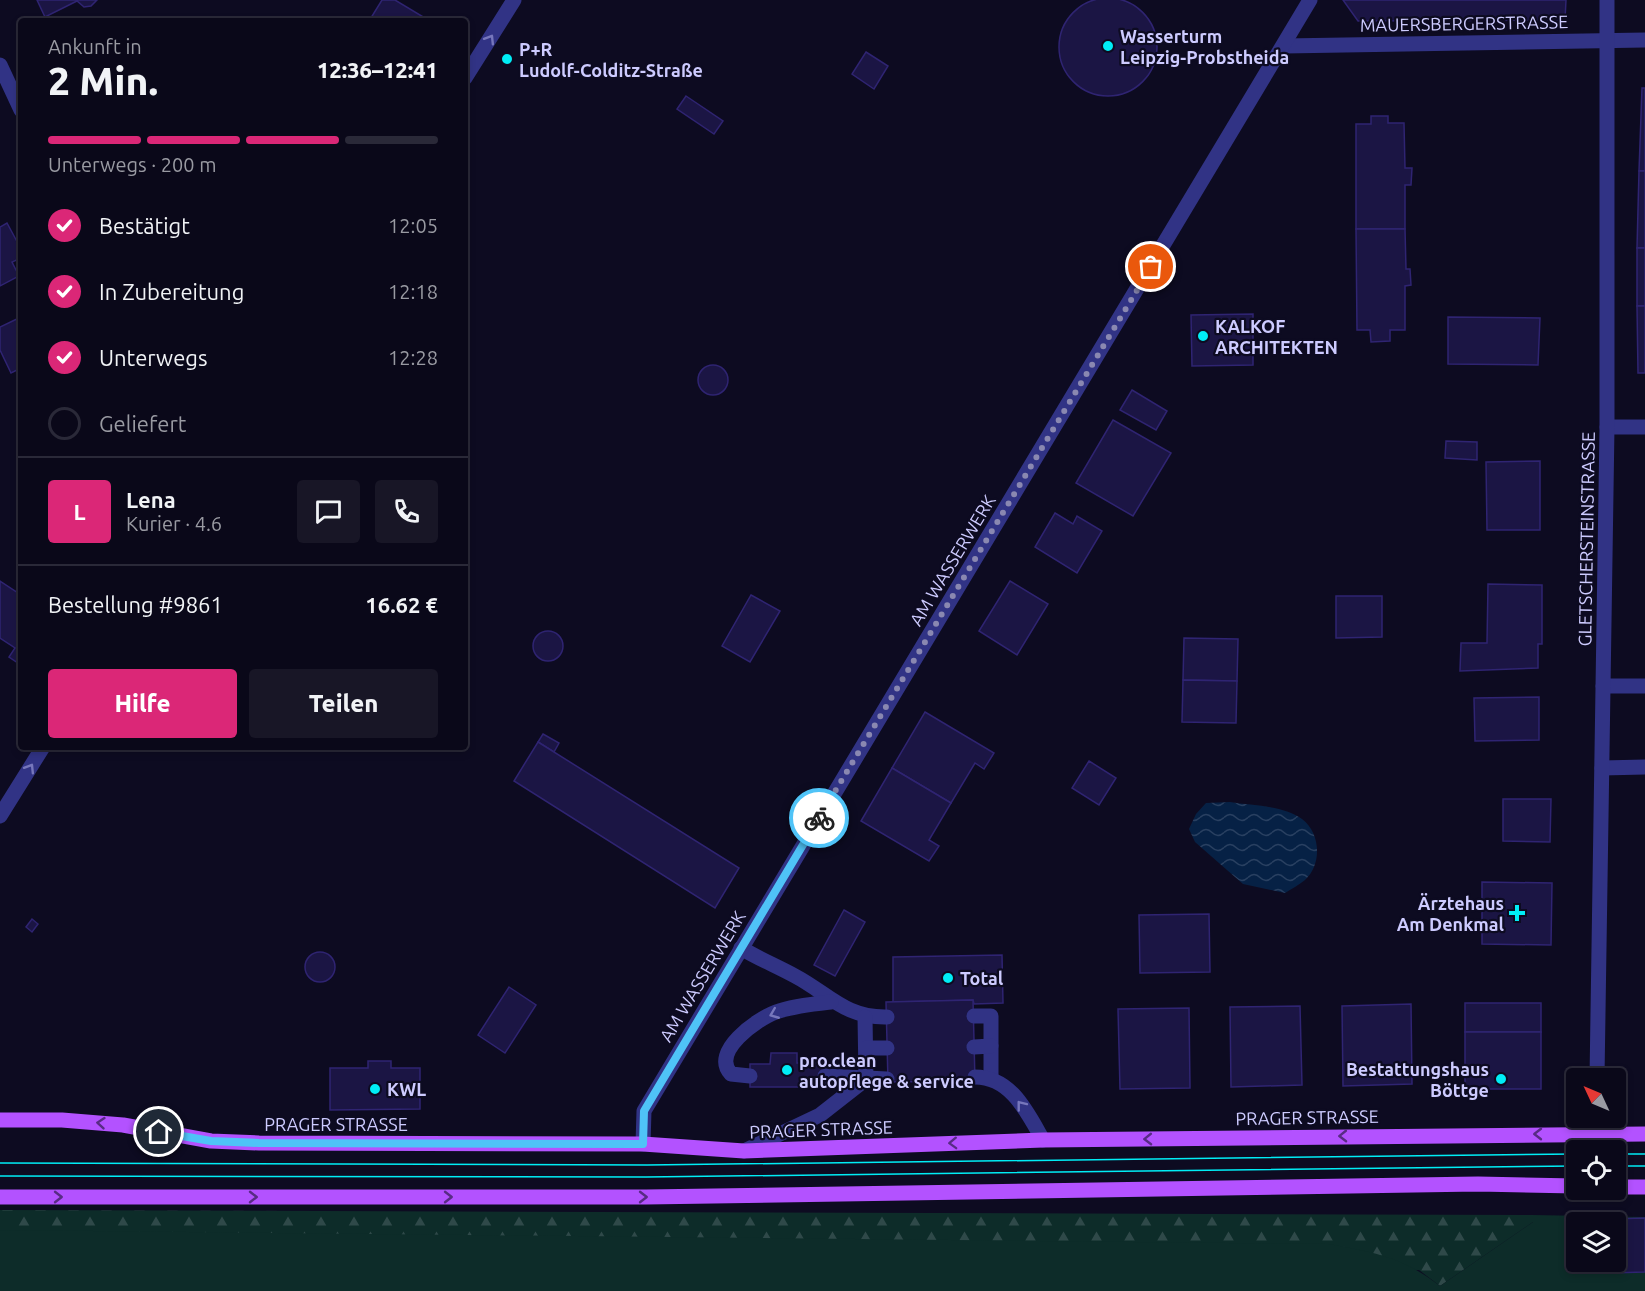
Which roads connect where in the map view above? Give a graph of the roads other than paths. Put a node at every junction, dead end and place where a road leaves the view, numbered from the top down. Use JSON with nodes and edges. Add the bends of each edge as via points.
{"nodes":[{"id":1,"x":514,"y":0,"type":"edge"},
{"id":2,"x":1310,"y":0,"type":"edge"},
{"id":3,"x":1607,"y":0,"type":"edge"},
{"id":4,"x":1608,"y":40,"type":"junction"},
{"id":5,"x":1645,"y":40,"type":"edge"},
{"id":6,"x":1284,"y":46,"type":"junction"},
{"id":7,"x":0,"y":65,"type":"edge"},
{"id":8,"x":468,"y":73,"type":"edge"},
{"id":9,"x":18,"y":104,"type":"edge"},
{"id":10,"x":1607,"y":427,"type":"junction"},
{"id":11,"x":1645,"y":428,"type":"edge"},
{"id":12,"x":1603,"y":686,"type":"junction"},
{"id":13,"x":1645,"y":686,"type":"edge"},
{"id":14,"x":41,"y":750,"type":"edge"},
{"id":15,"x":1645,"y":767,"type":"edge"},
{"id":16,"x":1602,"y":768,"type":"junction"},
{"id":17,"x":0,"y":816,"type":"edge"},
{"id":18,"x":741,"y":948,"type":"junction"},
{"id":19,"x":831,"y":1002,"type":"junction"},
{"id":20,"x":974,"y":1016,"type":"dead end"},
{"id":21,"x":866,"y":1017,"type":"junction"},
{"id":22,"x":887,"y":1017,"type":"dead end"},
{"id":23,"x":974,"y":1047,"type":"dead end"},
{"id":24,"x":991,"y":1047,"type":"junction"},
{"id":25,"x":866,"y":1048,"type":"junction"},
{"id":26,"x":887,"y":1048,"type":"dead end"},
{"id":27,"x":1597,"y":1068,"type":"edge"},
{"id":28,"x":750,"y":1076,"type":"dead end"},
{"id":29,"x":825,"y":1076,"type":"dead end"},
{"id":30,"x":975,"y":1077,"type":"dead end"},
{"id":31,"x":992,"y":1077,"type":"junction"},
{"id":32,"x":866,"y":1079,"type":"junction"},
{"id":33,"x":888,"y":1079,"type":"dead end"},
{"id":34,"x":0,"y":1120,"type":"edge"},
{"id":35,"x":1596,"y":1128,"type":"edge"},
{"id":36,"x":1596,"y":1134,"type":"junction"},
{"id":37,"x":1645,"y":1134,"type":"edge"},
{"id":38,"x":1043,"y":1140,"type":"junction"},
{"id":39,"x":643,"y":1144,"type":"junction"},
{"id":40,"x":744,"y":1151,"type":"junction"},
{"id":41,"x":1566,"y":1186,"type":"edge"},
{"id":42,"x":1626,"y":1186,"type":"edge"},
{"id":43,"x":1645,"y":1187,"type":"edge"},
{"id":44,"x":0,"y":1197,"type":"edge"}],
"edges":[{"from":8,"to":1,"type":"street","one_way":true},
{"from":2,"to":6,"type":"street","name":"AM WASSERWERK"},
{"from":3,"to":4,"type":"street","name":"GLETSCHERSTEINSTRASSE"},
{"from":4,"to":5,"type":"street","name":"MAUERSBERGERSTRASSE"},
{"from":4,"to":6,"type":"street","name":"MAUERSBERGERSTRASSE"},
{"from":4,"to":10,"type":"street","name":"GLETSCHERSTEINSTRASSE"},
{"from":6,"to":18,"type":"street","name":"AM WASSERWERK"},
{"from":7,"to":9,"type":"street"},
{"from":10,"to":11,"type":"street"},
{"from":10,"to":12,"type":"street","name":"GLETSCHERSTEINSTRASSE"},
{"from":12,"to":13,"type":"street"},
{"from":12,"to":16,"type":"street","name":"GLETSCHERSTEINSTRASSE"},
{"from":17,"to":14,"type":"street","one_way":true},
{"from":15,"to":16,"type":"street"},
{"from":16,"to":27,"type":"street","name":"GLETSCHERSTEINSTRASSE"},
{"from":18,"to":19,"type":"street","via":[[796,976]]},
{"from":18,"to":39,"type":"street","name":"AM WASSERWERK","via":[[644,1111]]},
{"from":19,"to":21,"type":"street"},
{"from":19,"to":28,"type":"street","one_way":true,"via":[[775,1012],[740,1036],[724,1061],[730,1074]]},
{"from":20,"to":24,"type":"street","via":[[991,1016]]},
{"from":21,"to":22,"type":"street"},
{"from":21,"to":25,"type":"street"},
{"from":23,"to":24,"type":"street"},
{"from":24,"to":31,"type":"street"},
{"from":25,"to":26,"type":"street"},
{"from":25,"to":32,"type":"street"},
{"from":29,"to":32,"type":"street"},
{"from":30,"to":31,"type":"street"},
{"from":38,"to":31,"type":"street","one_way":true,"via":[[1011,1092]]},
{"from":32,"to":33,"type":"street"},
{"from":32,"to":40,"type":"street","via":[[820,1116]]},
{"from":39,"to":34,"type":"main road","name":"PRAGER STRASSE","one_way":true,"via":[[259,1143],[211,1141],[123,1125]]},
{"from":35,"to":36,"type":"street"},
{"from":36,"to":37,"type":"main road","name":"PRAGER STRASSE"},
{"from":36,"to":38,"type":"main road","name":"PRAGER STRASSE","one_way":true},
{"from":38,"to":40,"type":"main road","name":"PRAGER STRASSE","one_way":true},
{"from":39,"to":40,"type":"main road","name":"PRAGER STRASSE"},
{"from":44,"to":41,"type":"main road","one_way":true,"via":[[668,1196]]},
{"from":42,"to":43,"type":"main road"}]}
